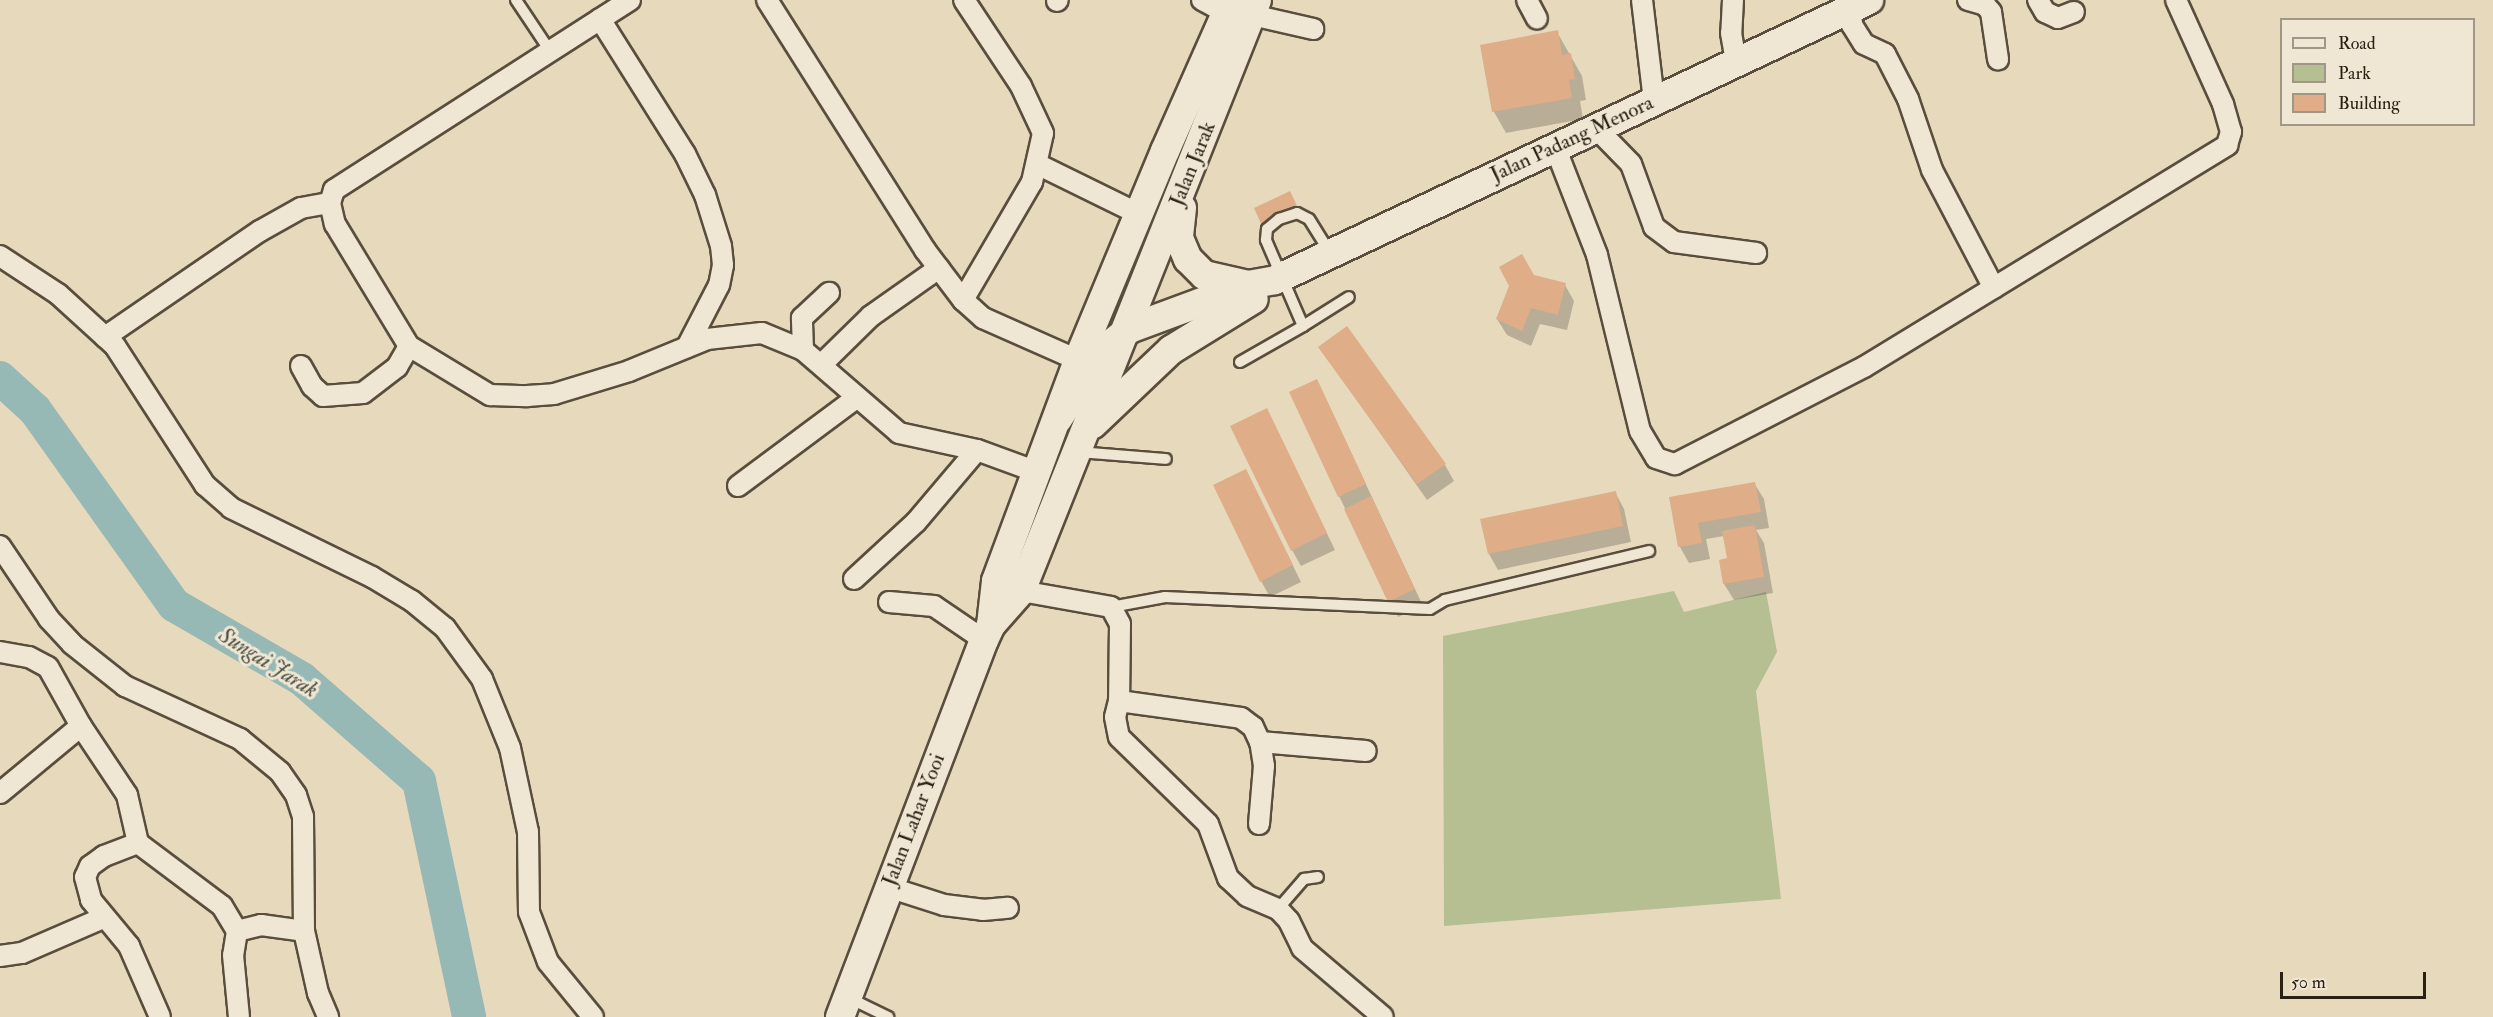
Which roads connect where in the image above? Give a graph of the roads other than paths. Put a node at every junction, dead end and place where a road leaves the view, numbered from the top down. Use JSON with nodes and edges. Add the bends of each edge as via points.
{"nodes":[{"id":1,"x":516,"y":0,"type":"edge"},
{"id":2,"x":630,"y":0,"type":"edge"},
{"id":3,"x":766,"y":0,"type":"edge"},
{"id":4,"x":964,"y":0,"type":"edge"},
{"id":5,"x":1527,"y":0,"type":"edge"},
{"id":6,"x":1642,"y":0,"type":"edge"},
{"id":7,"x":1733,"y":0,"type":"edge"},
{"id":8,"x":2038,"y":0,"type":"edge"},
{"id":9,"x":2176,"y":0,"type":"edge"},
{"id":10,"x":1980,"y":2,"type":"edge"},
{"id":11,"x":1857,"y":3,"type":"edge"},
{"id":12,"x":1234,"y":6,"type":"edge"},
{"id":13,"x":2074,"y":12,"type":"dead end"},
{"id":14,"x":600,"y":19,"type":"junction"},
{"id":15,"x":1537,"y":19,"type":"dead end"},
{"id":16,"x":1313,"y":29,"type":"dead end"},
{"id":17,"x":550,"y":51,"type":"junction"},
{"id":18,"x":1998,"y":59,"type":"dead end"},
{"id":19,"x":1736,"y":62,"type":"junction"},
{"id":20,"x":1654,"y":100,"type":"junction"},
{"id":21,"x":1596,"y":128,"type":"junction"},
{"id":22,"x":1555,"y":147,"type":"junction"},
{"id":23,"x":1037,"y":164,"type":"junction"},
{"id":24,"x":1184,"y":185,"type":"junction"},
{"id":25,"x":330,"y":203,"type":"junction"},
{"id":26,"x":1137,"y":218,"type":"junction"},
{"id":27,"x":1331,"y":254,"type":"junction"},
{"id":28,"x":1756,"y":254,"type":"dead end"},
{"id":29,"x":0,"y":256,"type":"edge"},
{"id":30,"x":939,"y":268,"type":"junction"},
{"id":31,"x":1265,"y":285,"type":"junction"},
{"id":32,"x":1994,"y":288,"type":"junction"},
{"id":33,"x":829,"y":293,"type":"dead end"},
{"id":34,"x":1349,"y":297,"type":"dead end"},
{"id":35,"x":963,"y":300,"type":"junction"},
{"id":36,"x":1303,"y":326,"type":"junction"},
{"id":37,"x":105,"y":337,"type":"junction"},
{"id":38,"x":1120,"y":339,"type":"junction"},
{"id":39,"x":409,"y":346,"type":"junction"},
{"id":40,"x":687,"y":347,"type":"junction"},
{"id":41,"x":803,"y":350,"type":"junction"},
{"id":42,"x":1078,"y":360,"type":"junction"},
{"id":43,"x":1240,"y":362,"type":"dead end"},
{"id":44,"x":822,"y":364,"type":"junction"},
{"id":45,"x":301,"y":366,"type":"dead end"},
{"id":46,"x":856,"y":398,"type":"junction"},
{"id":47,"x":1058,"y":419,"type":"junction"},
{"id":48,"x":1076,"y":446,"type":"junction"},
{"id":49,"x":977,"y":450,"type":"junction"},
{"id":50,"x":1166,"y":459,"type":"dead end"},
{"id":51,"x":1037,"y":472,"type":"junction"},
{"id":52,"x":738,"y":486,"type":"dead end"},
{"id":53,"x":0,"y":546,"type":"edge"},
{"id":54,"x":1649,"y":551,"type":"dead end"},
{"id":55,"x":854,"y":579,"type":"dead end"},
{"id":56,"x":1021,"y":591,"type":"junction"},
{"id":57,"x":889,"y":602,"type":"dead end"},
{"id":58,"x":1111,"y":607,"type":"junction"},
{"id":59,"x":988,"y":633,"type":"junction"},
{"id":60,"x":72,"y":644,"type":"junction"},
{"id":61,"x":0,"y":652,"type":"edge"},
{"id":62,"x":48,"y":667,"type":"junction"},
{"id":63,"x":1119,"y":701,"type":"junction"},
{"id":64,"x":81,"y":726,"type":"junction"},
{"id":65,"x":1260,"y":742,"type":"junction"},
{"id":66,"x":1366,"y":751,"type":"dead end"},
{"id":67,"x":0,"y":793,"type":"edge"},
{"id":68,"x":1259,"y":824,"type":"dead end"},
{"id":69,"x":138,"y":843,"type":"junction"},
{"id":70,"x":1318,"y":877,"type":"dead end"},
{"id":71,"x":888,"y":887,"type":"junction"},
{"id":72,"x":1008,"y":908,"type":"dead end"},
{"id":73,"x":1278,"y":909,"type":"junction"},
{"id":74,"x":105,"y":917,"type":"junction"},
{"id":75,"x":237,"y":931,"type":"junction"},
{"id":76,"x":304,"y":931,"type":"junction"},
{"id":77,"x":0,"y":956,"type":"edge"},
{"id":78,"x":843,"y":1007,"type":"edge"},
{"id":79,"x":160,"y":1017,"type":"edge"},
{"id":80,"x":239,"y":1017,"type":"edge"},
{"id":81,"x":328,"y":1017,"type":"edge"},
{"id":82,"x":593,"y":1017,"type":"edge"},
{"id":83,"x":888,"y":1017,"type":"edge"},
{"id":84,"x":1383,"y":1017,"type":"edge"}],
"edges":[{"from":1,"to":17,"type":"lane"},
{"from":2,"to":14,"type":"street"},
{"from":3,"to":30,"type":"street"},
{"from":4,"to":23,"type":"street","via":[[1035,111],[1043,133]]},
{"from":5,"to":15,"type":"street"},
{"from":6,"to":20,"type":"street"},
{"from":7,"to":19,"type":"street","via":[[1731,33]]},
{"from":8,"to":13,"type":"street","via":[[2045,12],[2058,18]]},
{"from":9,"to":32,"type":"street","via":[[2223,104],[2231,132],[2227,145]]},
{"from":10,"to":18,"type":"street","via":[[1991,12]]},
{"from":11,"to":19,"type":"main road","name":"Jalan Padang Menora"},
{"from":11,"to":32,"type":"street","via":[[1852,25],[1864,44],[1885,54],[1903,90],[1932,170]]},
{"from":12,"to":16,"type":"street"},
{"from":12,"to":24,"type":"main road","name":"Jalan Jarak"},
{"from":12,"to":26,"type":"main road","name":"Jalan Jarak"},
{"from":14,"to":17,"type":"street"},
{"from":14,"to":40,"type":"street","via":[[686,154],[705,195],[721,246],[719,285]]},
{"from":17,"to":25,"type":"street","via":[[334,190]]},
{"from":19,"to":20,"type":"main road","name":"Jalan Padang Menora"},
{"from":20,"to":21,"type":"main road","name":"Jalan Padang Menora"},
{"from":21,"to":22,"type":"main road","name":"Jalan Padang Menora"},
{"from":21,"to":28,"type":"street","via":[[1631,164],[1654,226],[1674,242]]},
{"from":22,"to":27,"type":"main road","name":"Jalan Padang Menora"},
{"from":22,"to":32,"type":"street","via":[[1597,255],[1640,431],[1656,458],[1675,464],[1864,367]]},
{"from":23,"to":26,"type":"street"},
{"from":23,"to":35,"type":"street","via":[[1032,182]]},
{"from":24,"to":31,"type":"main road","via":[[1179,238],[1188,259],[1204,275]]},
{"from":24,"to":38,"type":"main road","name":"Jalan Jarak"},
{"from":25,"to":37,"type":"street","via":[[301,208],[260,231]]},
{"from":25,"to":39,"type":"street","via":[[335,224]]},
{"from":26,"to":38,"type":"main road"},
{"from":26,"to":42,"type":"main road"},
{"from":27,"to":31,"type":"main road","name":"Jalan Padang Menora"},
{"from":27,"to":31,"type":"lane","via":[[1310,219],[1297,213],[1279,219],[1267,229]]},
{"from":29,"to":37,"type":"street","via":[[58,294]]},
{"from":30,"to":35,"type":"street"},
{"from":30,"to":44,"type":"street","via":[[871,316]]},
{"from":31,"to":36,"type":"lane"},
{"from":31,"to":38,"type":"main road","name":"Jalan Padang Menora"},
{"from":31,"to":48,"type":"main road","via":[[1171,350],[1127,388]]},
{"from":33,"to":41,"type":"street","via":[[802,318]]},
{"from":34,"to":36,"type":"lane"},
{"from":35,"to":42,"type":"street","via":[[983,318]]},
{"from":36,"to":43,"type":"lane"},
{"from":37,"to":82,"type":"street","via":[[205,484],[231,508],[412,601],[445,628],[482,679],[510,748],[522,793],[528,832],[529,912],[548,962]]},
{"from":38,"to":47,"type":"main road","via":[[1101,352]]},
{"from":38,"to":48,"type":"main road","name":"Jalan Lahar Yooi"},
{"from":39,"to":40,"type":"street","via":[[490,395],[518,396],[554,394],[629,371]]},
{"from":39,"to":45,"type":"street","via":[[397,368],[363,393],[323,396]]},
{"from":40,"to":41,"type":"street","via":[[729,334],[762,333]]},
{"from":41,"to":44,"type":"street"},
{"from":42,"to":47,"type":"main road"},
{"from":44,"to":46,"type":"street"},
{"from":46,"to":49,"type":"street","via":[[899,433]]},
{"from":46,"to":52,"type":"street"},
{"from":47,"to":51,"type":"main road","name":"Jalan Lahar Yooi"},
{"from":48,"to":50,"type":"lane"},
{"from":48,"to":56,"type":"main road","name":"Jalan Lahar Yooi"},
{"from":49,"to":51,"type":"street"},
{"from":49,"to":55,"type":"street","via":[[916,522]]},
{"from":51,"to":59,"type":"main road","name":"Jalan Lahar Yooi","via":[[996,581]]},
{"from":53,"to":60,"type":"street","via":[[24,585]]},
{"from":54,"to":58,"type":"lane","via":[[1445,600],[1430,609],[1165,597]]},
{"from":56,"to":58,"type":"street"},
{"from":56,"to":59,"type":"main road","name":"Jalan Lahar Yooi"},
{"from":57,"to":59,"type":"street","via":[[934,606]]},
{"from":58,"to":63,"type":"street","via":[[1120,624]]},
{"from":59,"to":71,"type":"main road","name":"Jalan Lahar Yooi"},
{"from":60,"to":62,"type":"street"},
{"from":60,"to":76,"type":"street","via":[[125,687],[240,740],[280,772],[296,795],[303,817]]},
{"from":61,"to":62,"type":"street","via":[[29,657]]},
{"from":62,"to":64,"type":"street"},
{"from":63,"to":65,"type":"street","via":[[1241,718],[1253,727]]},
{"from":63,"to":73,"type":"street","via":[[1115,717],[1119,737],[1208,824],[1228,878],[1247,896]]},
{"from":64,"to":67,"type":"street"},
{"from":64,"to":69,"type":"street","via":[[127,795]]},
{"from":65,"to":66,"type":"street"},
{"from":65,"to":68,"type":"street","via":[[1263,766]]},
{"from":69,"to":74,"type":"street","via":[[104,856],[90,866],[85,877],[91,900]]},
{"from":69,"to":75,"type":"street","via":[[222,906]]},
{"from":70,"to":73,"type":"lane","via":[[1304,879]]},
{"from":71,"to":72,"type":"street","via":[[944,905]]},
{"from":71,"to":78,"type":"main road","name":"Jalan Lahar Yooi"},
{"from":73,"to":84,"type":"street","via":[[1289,921],[1302,948]]},
{"from":74,"to":77,"type":"street","via":[[22,953]]},
{"from":74,"to":79,"type":"street","via":[[129,946]]},
{"from":75,"to":76,"type":"street","via":[[261,926]]},
{"from":75,"to":80,"type":"street","via":[[233,955]]},
{"from":76,"to":81,"type":"street","via":[[318,993]]},
{"from":78,"to":83,"type":"lane"}]}
